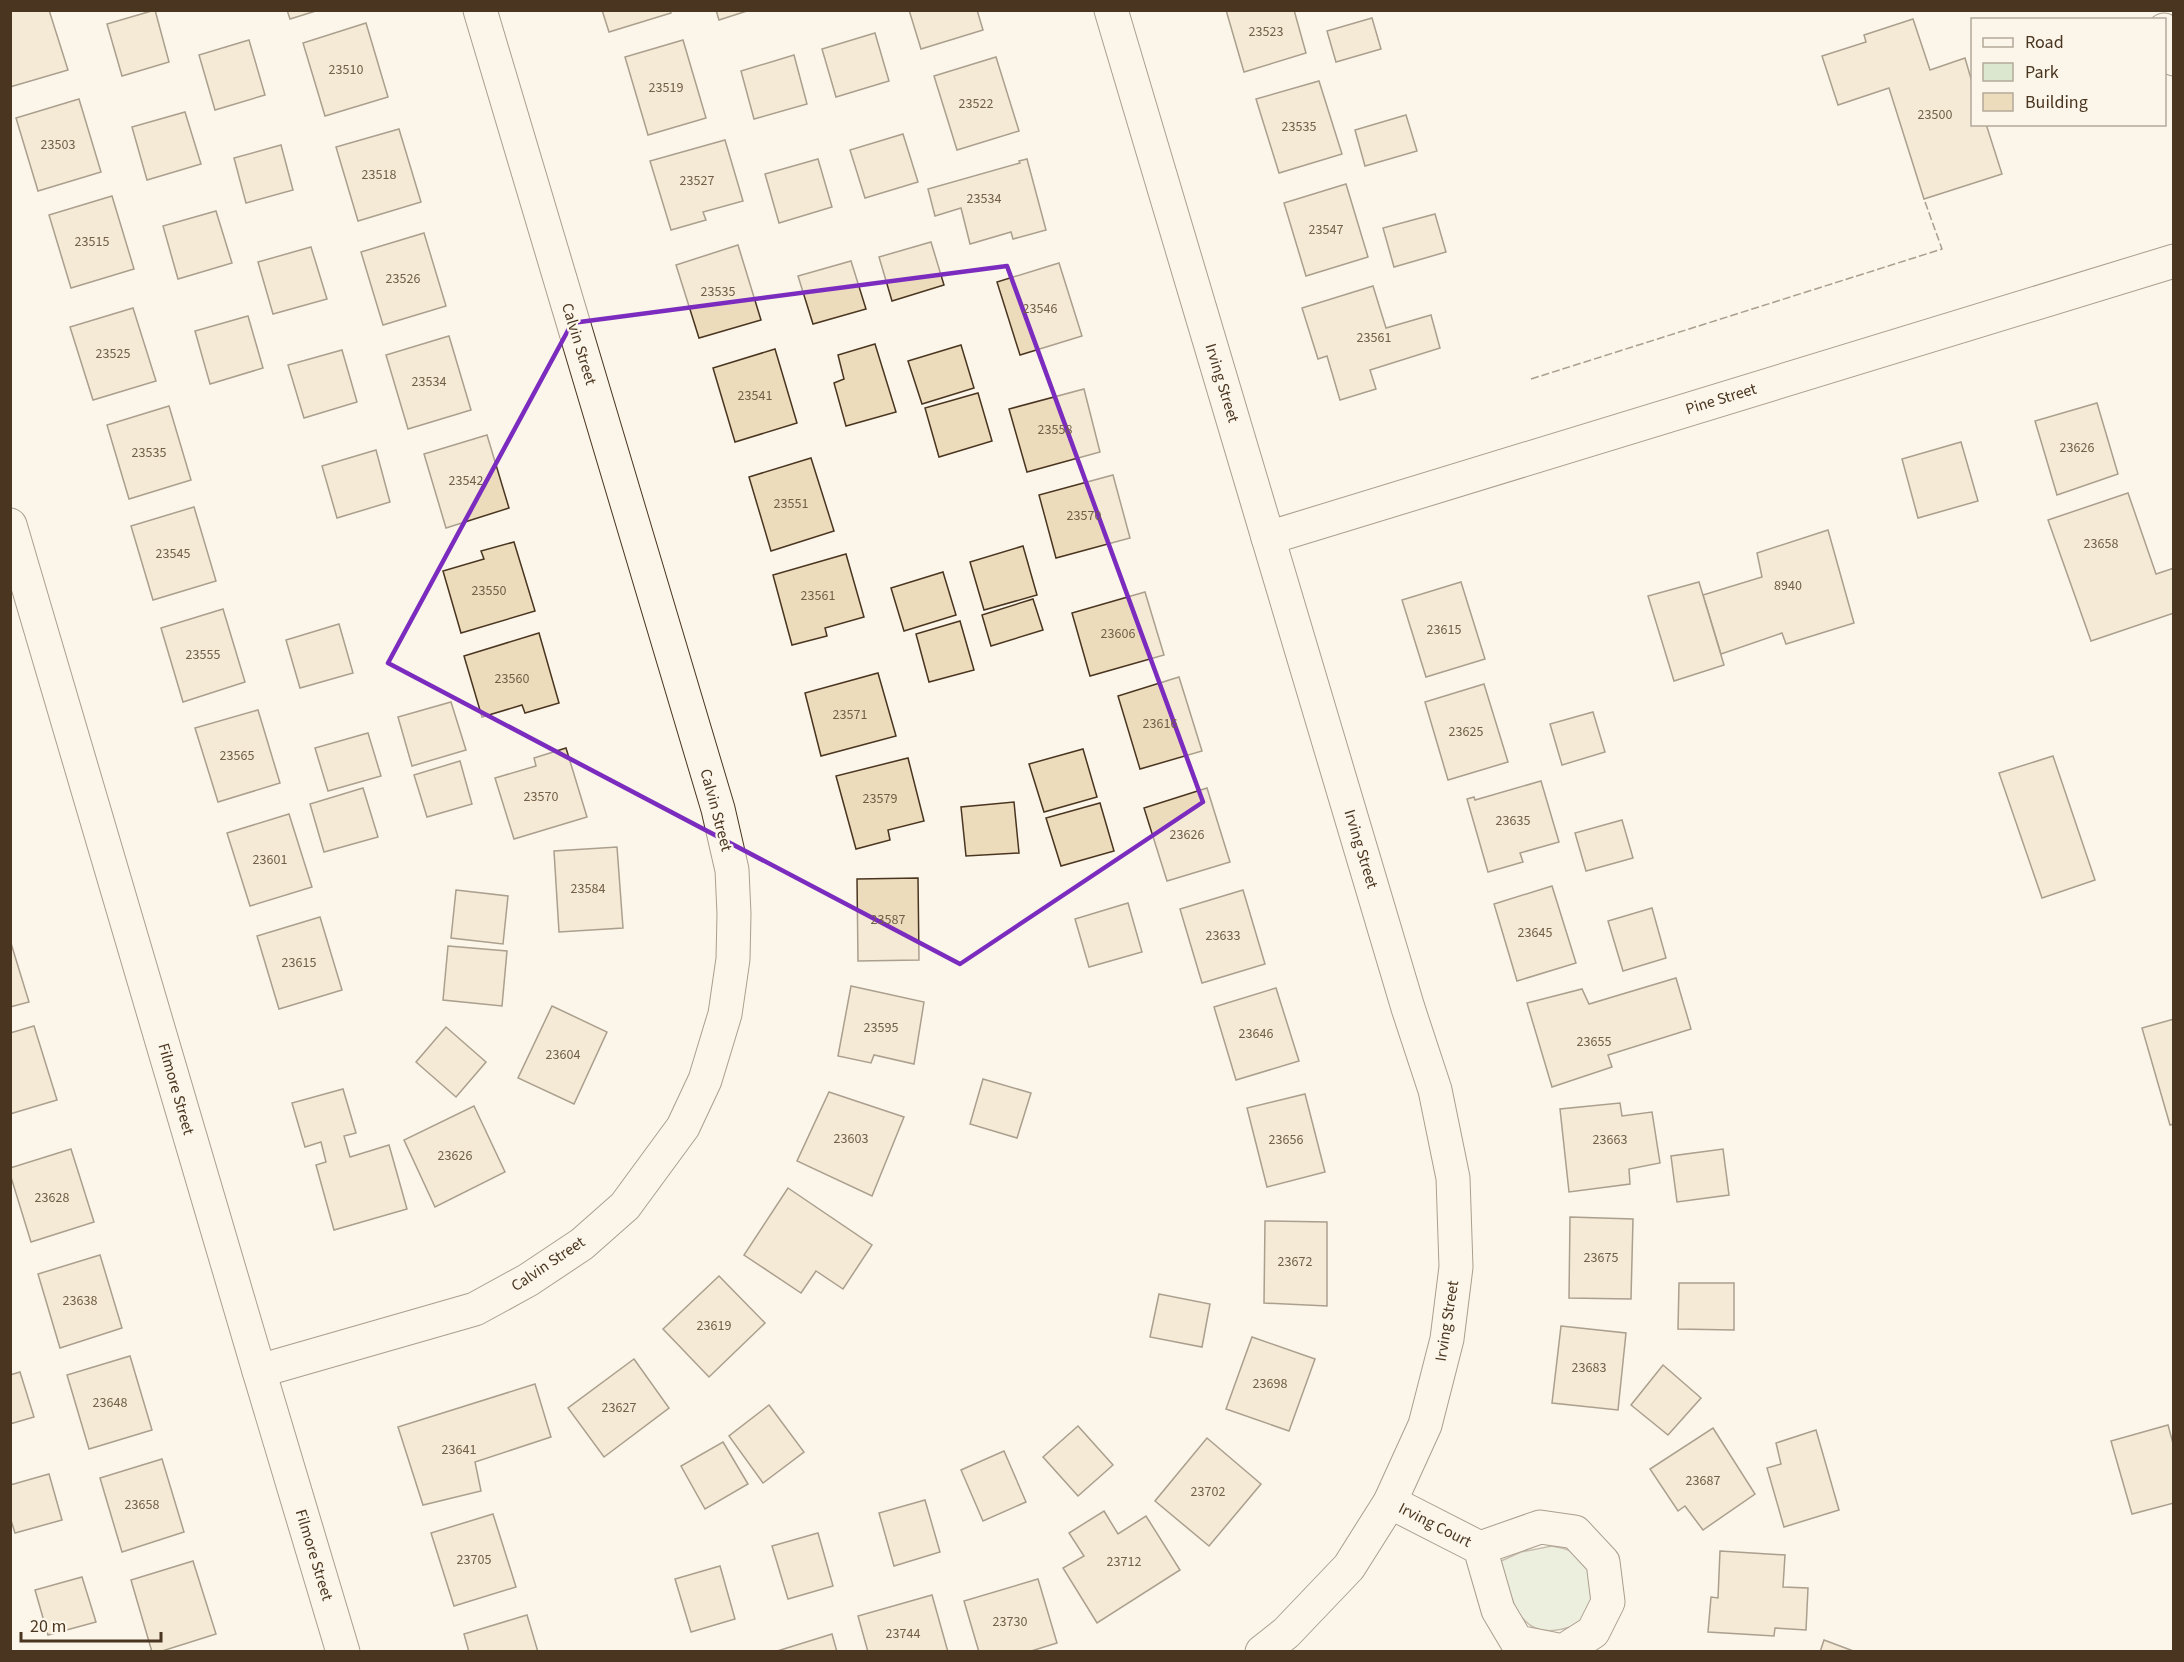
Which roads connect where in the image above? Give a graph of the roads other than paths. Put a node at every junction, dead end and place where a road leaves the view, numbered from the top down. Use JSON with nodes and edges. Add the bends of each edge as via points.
{"nodes":[{"id":1,"x":480,"y":10,"type":"edge"},
{"id":2,"x":1111,"y":10,"type":"edge"},
{"id":3,"x":2166,"y":36,"type":"edge"},
{"id":4,"x":2174,"y":59,"type":"edge"},
{"id":5,"x":2174,"y":261,"type":"edge"},
{"id":6,"x":10,"y":525,"type":"edge"},
{"id":7,"x":1268,"y":538,"type":"junction"},
{"id":8,"x":259,"y":1371,"type":"junction"},
{"id":9,"x":1390,"y":1502,"type":"junction"},
{"id":10,"x":1480,"y":1548,"type":"dead end"},
{"id":11,"x":343,"y":1652,"type":"edge"},
{"id":12,"x":1262,"y":1652,"type":"edge"}],
"edges":[{"from":1,"to":8,"type":"street","name":"Calvin Street","via":[[718,809],[732,870],[734,914],[733,959],[725,1014],[705,1080],[683,1127],[625,1206],[582,1244],[475,1309]]},
{"from":2,"to":7,"type":"street","name":"Irving Street"},
{"from":3,"to":4,"type":"street"},
{"from":5,"to":7,"type":"street","name":"Pine Street"},
{"from":6,"to":8,"type":"street","name":"Filmore Street"},
{"from":7,"to":9,"type":"street","name":"Irving Street","via":[[1435,1090],[1453,1178],[1456,1267],[1448,1339],[1425,1425]]},
{"from":8,"to":11,"type":"street","name":"Filmore Street"},
{"from":9,"to":10,"type":"street","name":"Irving Court"},
{"from":9,"to":12,"type":"street","name":"Irving Street","via":[[1348,1567],[1286,1633]]}]}
